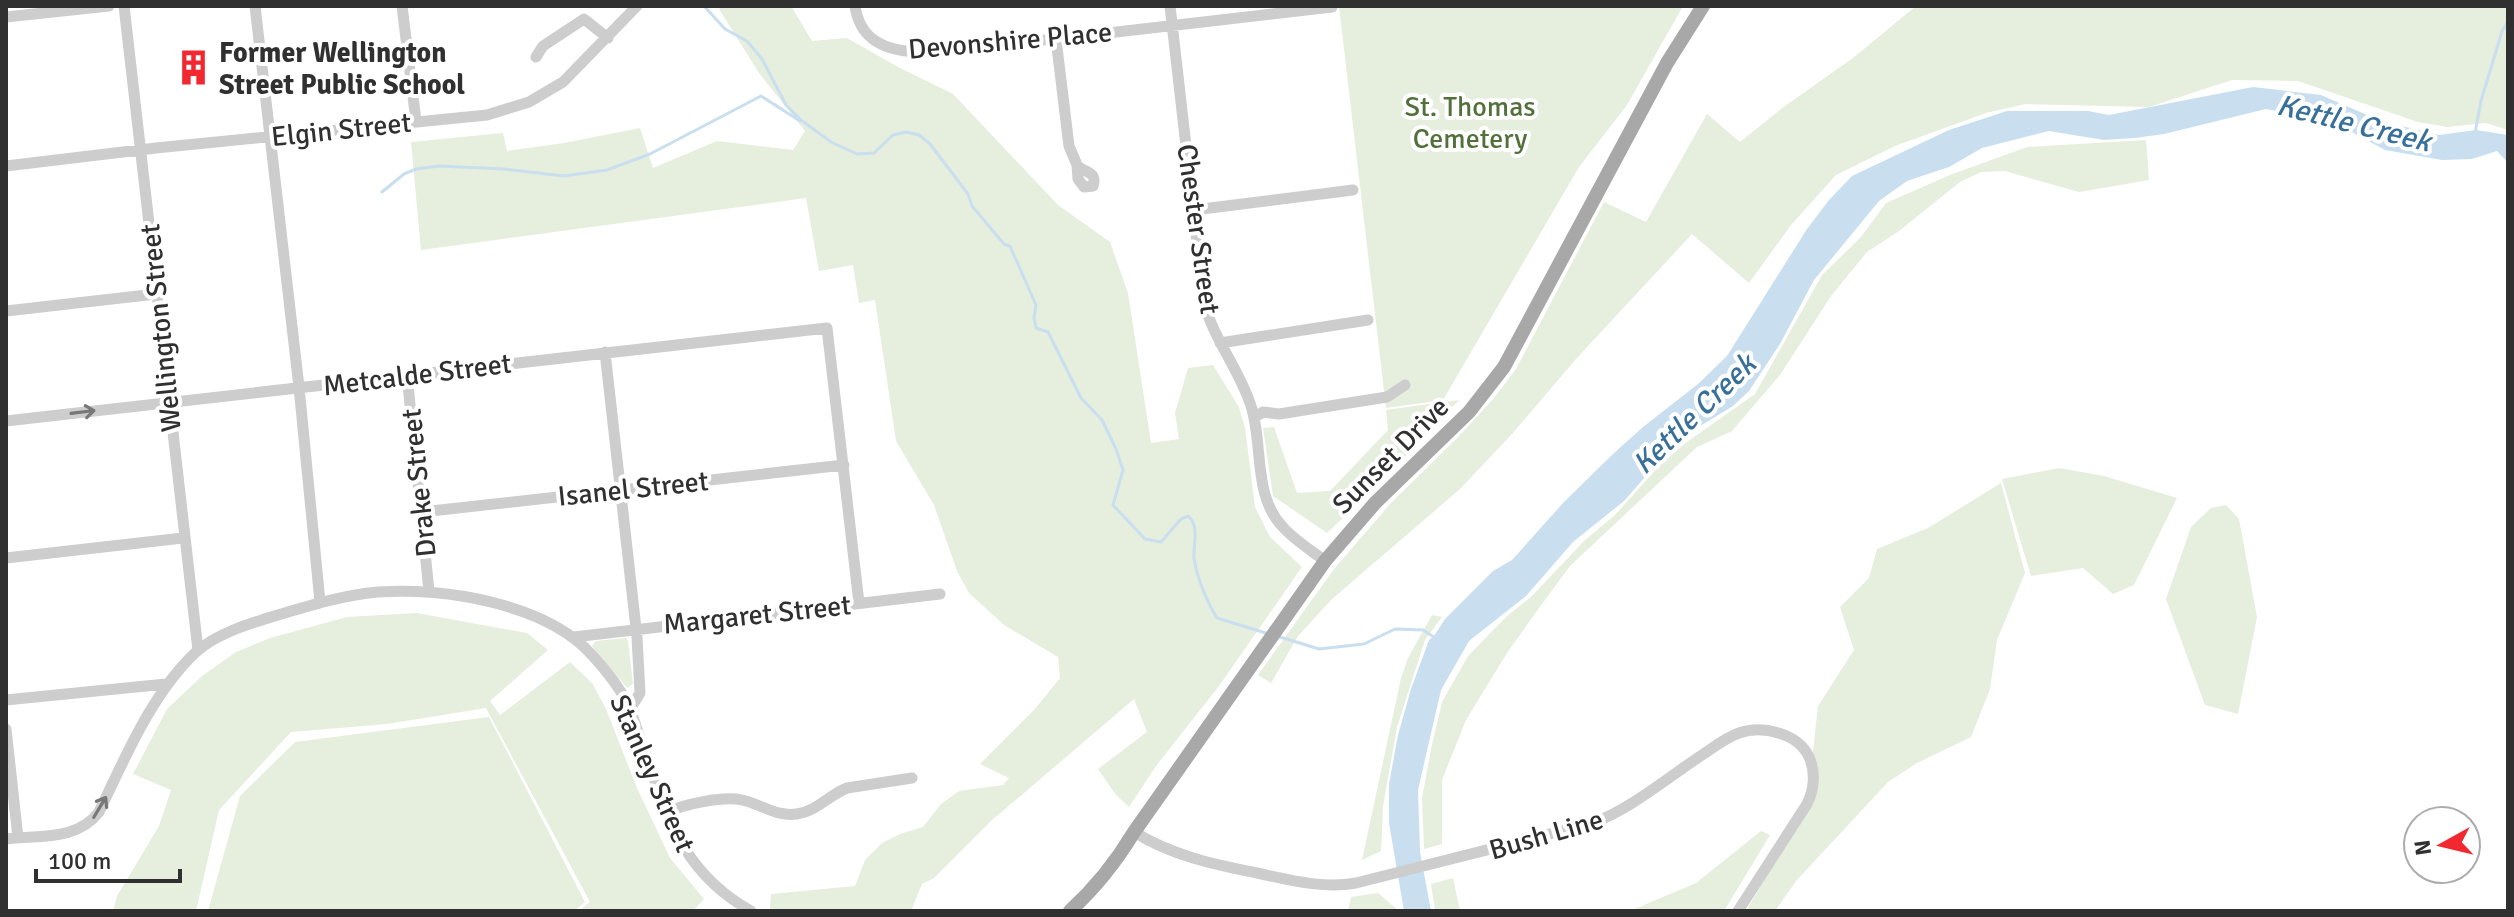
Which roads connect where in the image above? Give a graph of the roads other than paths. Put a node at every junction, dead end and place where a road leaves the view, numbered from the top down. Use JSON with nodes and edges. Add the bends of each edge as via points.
{"nodes":[{"id":1,"x":109,"y":6,"type":"edge"},
{"id":2,"x":124,"y":6,"type":"edge"},
{"id":3,"x":255,"y":6,"type":"edge"},
{"id":4,"x":402,"y":6,"type":"edge"},
{"id":5,"x":637,"y":6,"type":"edge"},
{"id":6,"x":855,"y":6,"type":"edge"},
{"id":7,"x":1170,"y":6,"type":"edge"},
{"id":8,"x":1703,"y":6,"type":"edge"},
{"id":9,"x":1332,"y":7,"type":"edge"},
{"id":10,"x":6,"y":17,"type":"edge"},
{"id":11,"x":1172,"y":25,"type":"junction"},
{"id":12,"x":608,"y":38,"type":"junction"},
{"id":13,"x":1056,"y":39,"type":"junction"},
{"id":14,"x":536,"y":57,"type":"dead end"},
{"id":15,"x":416,"y":121,"type":"junction"},
{"id":16,"x":268,"y":136,"type":"junction"},
{"id":17,"x":140,"y":150,"type":"junction"},
{"id":18,"x":1077,"y":165,"type":"dead end"},
{"id":19,"x":6,"y":166,"type":"edge"},
{"id":20,"x":1353,"y":190,"type":"dead end"},
{"id":21,"x":1194,"y":210,"type":"junction"},
{"id":22,"x":156,"y":294,"type":"junction"},
{"id":23,"x":6,"y":311,"type":"edge"},
{"id":24,"x":1368,"y":320,"type":"dead end"},
{"id":25,"x":1220,"y":343,"type":"junction"},
{"id":26,"x":605,"y":352,"type":"junction"},
{"id":27,"x":407,"y":375,"type":"junction"},
{"id":28,"x":1405,"y":385,"type":"dead end"},
{"id":29,"x":299,"y":387,"type":"junction"},
{"id":30,"x":168,"y":402,"type":"junction"},
{"id":31,"x":1255,"y":417,"type":"junction"},
{"id":32,"x":6,"y":421,"type":"edge"},
{"id":33,"x":844,"y":465,"type":"junction"},
{"id":34,"x":621,"y":489,"type":"junction"},
{"id":35,"x":422,"y":512,"type":"junction"},
{"id":36,"x":183,"y":538,"type":"junction"},
{"id":37,"x":6,"y":558,"type":"edge"},
{"id":38,"x":1325,"y":561,"type":"junction"},
{"id":39,"x":429,"y":591,"type":"junction"},
{"id":40,"x":940,"y":594,"type":"dead end"},
{"id":41,"x":320,"y":602,"type":"junction"},
{"id":42,"x":859,"y":603,"type":"junction"},
{"id":43,"x":636,"y":628,"type":"junction"},
{"id":44,"x":574,"y":637,"type":"junction"},
{"id":45,"x":198,"y":650,"type":"junction"},
{"id":46,"x":166,"y":684,"type":"junction"},
{"id":47,"x":6,"y":700,"type":"edge"},
{"id":48,"x":630,"y":709,"type":"junction"},
{"id":49,"x":6,"y":729,"type":"edge"},
{"id":50,"x":912,"y":778,"type":"dead end"},
{"id":51,"x":667,"y":813,"type":"junction"},
{"id":52,"x":1134,"y":832,"type":"junction"},
{"id":53,"x":12,"y":838,"type":"edge"},
{"id":54,"x":751,"y":911,"type":"edge"},
{"id":55,"x":1070,"y":911,"type":"edge"},
{"id":56,"x":1738,"y":911,"type":"edge"}],
"edges":[{"from":1,"to":10,"type":"street"},
{"from":2,"to":17,"type":"street","name":"Wellington Street"},
{"from":3,"to":16,"type":"street"},
{"from":4,"to":15,"type":"street"},
{"from":5,"to":12,"type":"street","name":"Elgin Street"},
{"from":6,"to":13,"type":"street","name":"Devonshire Place","via":[[865,32],[901,51]]},
{"from":7,"to":11,"type":"street","name":"Chester Street"},
{"from":8,"to":38,"type":"main road","name":"Sunset Drive","via":[[1667,63],[1504,367],[1469,412],[1375,503]]},
{"from":9,"to":11,"type":"street","name":"Devonshire Place"},
{"from":11,"to":13,"type":"street","name":"Devonshire Place"},
{"from":11,"to":21,"type":"street","name":"Chester Street"},
{"from":12,"to":14,"type":"street","via":[[579,20]]},
{"from":12,"to":15,"type":"street","name":"Elgin Street","via":[[563,82],[529,102],[487,115]]},
{"from":13,"to":18,"type":"street","via":[[1069,146]]},
{"from":15,"to":16,"type":"street","name":"Elgin Street"},
{"from":16,"to":17,"type":"street","name":"Elgin Street"},
{"from":16,"to":29,"type":"street"},
{"from":17,"to":19,"type":"street","name":"Elgin Street"},
{"from":17,"to":22,"type":"street","name":"Wellington Street"},
{"from":20,"to":21,"type":"street"},
{"from":21,"to":25,"type":"street","name":"Chester Street","via":[[1204,303]]},
{"from":22,"to":23,"type":"street"},
{"from":22,"to":30,"type":"street","name":"Wellington Street"},
{"from":24,"to":25,"type":"street"},
{"from":25,"to":31,"type":"street","name":"Chester Street"},
{"from":26,"to":27,"type":"street","name":"Metcalde Street"},
{"from":26,"to":33,"type":"street","name":"Metcalde Street","via":[[827,328]]},
{"from":26,"to":34,"type":"street"},
{"from":27,"to":29,"type":"street","name":"Metcalde Street"},
{"from":27,"to":35,"type":"street","name":"Drake Street"},
{"from":28,"to":31,"type":"street","via":[[1387,397]]},
{"from":29,"to":30,"type":"street","name":"Metcalde Street"},
{"from":29,"to":41,"type":"street"},
{"from":32,"to":30,"type":"street","name":"Metcalde Street","one_way":true},
{"from":30,"to":36,"type":"street","name":"Wellington Street"},
{"from":31,"to":38,"type":"street","name":"Chester Street","via":[[1263,486],[1272,511],[1282,526]]},
{"from":33,"to":34,"type":"street","name":"Isanel Street"},
{"from":33,"to":42,"type":"street"},
{"from":34,"to":35,"type":"street","name":"Isanel Street"},
{"from":34,"to":43,"type":"street"},
{"from":35,"to":39,"type":"street","name":"Drake Street"},
{"from":36,"to":37,"type":"street"},
{"from":36,"to":45,"type":"street","name":"Wellington Street"},
{"from":38,"to":52,"type":"main road","name":"Sunset Drive"},
{"from":39,"to":41,"type":"street","name":"Stanley Street","via":[[376,592]]},
{"from":39,"to":44,"type":"street","name":"Stanley Street","via":[[506,607]]},
{"from":40,"to":42,"type":"street","name":"Margaret Street"},
{"from":41,"to":45,"type":"street","name":"Stanley Street","via":[[247,625]]},
{"from":42,"to":43,"type":"street","name":"Margaret Street"},
{"from":43,"to":44,"type":"street","name":"Margaret Street"},
{"from":43,"to":48,"type":"street","via":[[640,693]]},
{"from":44,"to":48,"type":"street","name":"Stanley Street","via":[[605,670]]},
{"from":45,"to":46,"type":"street","name":"Stanley Street"},
{"from":46,"to":47,"type":"street"},
{"from":53,"to":46,"type":"street","name":"Stanley Street","one_way":true,"via":[[68,833],[92,820]]},
{"from":48,"to":51,"type":"street","name":"Stanley Street"},
{"from":49,"to":53,"type":"street"},
{"from":50,"to":51,"type":"street","via":[[847,788],[793,815],[732,799]]},
{"from":51,"to":54,"type":"street","name":"Stanley Street","via":[[692,863],[720,891]]},
{"from":52,"to":55,"type":"main road","name":"Sunset Drive","via":[[1101,880]]},
{"from":52,"to":56,"type":"street","name":"Bush Line","via":[[1200,862],[1297,882],[1370,881],[1605,819],[1728,738],[1766,731],[1804,750],[1813,789]]}]}
